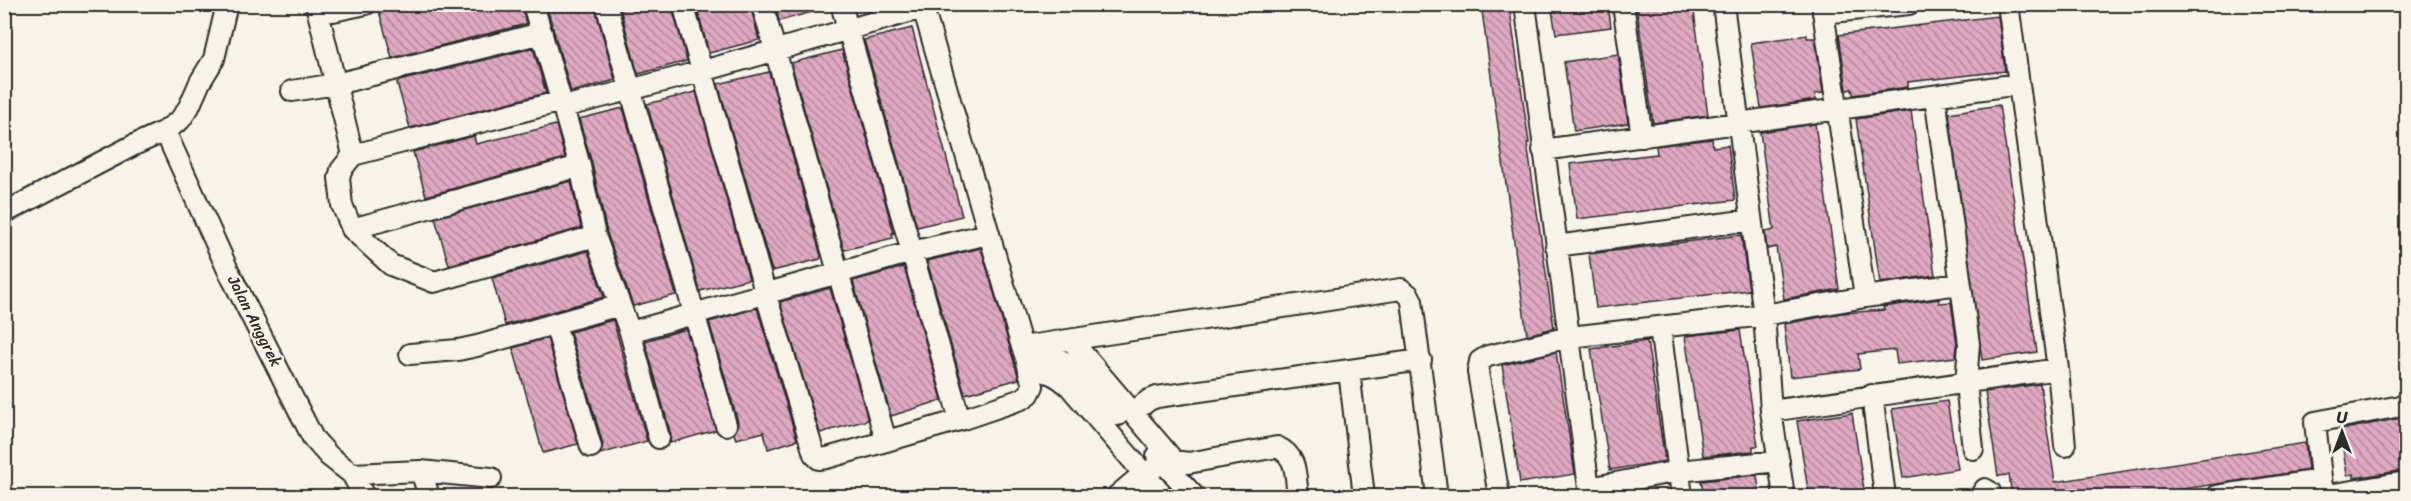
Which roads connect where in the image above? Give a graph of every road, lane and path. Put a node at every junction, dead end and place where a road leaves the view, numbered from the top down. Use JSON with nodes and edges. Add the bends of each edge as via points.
{"nodes":[{"id":1,"x":227,"y":4,"type":"edge"},
{"id":2,"x":366,"y":4,"type":"edge"},
{"id":3,"x":533,"y":4,"type":"edge"},
{"id":4,"x":606,"y":4,"type":"edge"},
{"id":5,"x":683,"y":4,"type":"edge"},
{"id":6,"x":762,"y":4,"type":"edge"},
{"id":7,"x":841,"y":4,"type":"edge"},
{"id":8,"x":1525,"y":4,"type":"edge"},
{"id":9,"x":1623,"y":4,"type":"edge"},
{"id":10,"x":1723,"y":4,"type":"edge"},
{"id":11,"x":1909,"y":4,"type":"edge"},
{"id":12,"x":2008,"y":4,"type":"edge"},
{"id":13,"x":317,"y":6,"type":"edge"},
{"id":14,"x":923,"y":6,"type":"edge"},
{"id":15,"x":1823,"y":9,"type":"edge"},
{"id":16,"x":848,"y":29,"type":"junction"},
{"id":17,"x":542,"y":33,"type":"junction"},
{"id":18,"x":775,"y":51,"type":"junction"},
{"id":19,"x":703,"y":72,"type":"junction"},
{"id":20,"x":336,"y":84,"type":"junction"},
{"id":21,"x":2019,"y":84,"type":"junction"},
{"id":22,"x":631,"y":88,"type":"junction"},
{"id":23,"x":292,"y":91,"type":"dead end"},
{"id":24,"x":1935,"y":96,"type":"junction"},
{"id":25,"x":563,"y":104,"type":"junction"},
{"id":26,"x":1837,"y":110,"type":"junction"},
{"id":27,"x":1739,"y":123,"type":"junction"},
{"id":28,"x":165,"y":131,"type":"junction"},
{"id":29,"x":1642,"y":137,"type":"junction"},
{"id":30,"x":1543,"y":150,"type":"junction"},
{"id":31,"x":353,"y":155,"type":"junction"},
{"id":32,"x":580,"y":166,"type":"junction"},
{"id":33,"x":4,"y":213,"type":"edge"},
{"id":34,"x":1750,"y":220,"type":"junction"},
{"id":35,"x":352,"y":229,"type":"junction"},
{"id":36,"x":988,"y":234,"type":"junction"},
{"id":37,"x":596,"y":236,"type":"junction"},
{"id":38,"x":1556,"y":246,"type":"junction"},
{"id":39,"x":912,"y":252,"type":"junction"},
{"id":40,"x":838,"y":273,"type":"junction"},
{"id":41,"x":1959,"y":284,"type":"junction"},
{"id":42,"x":766,"y":294,"type":"junction"},
{"id":43,"x":1865,"y":297,"type":"junction"},
{"id":44,"x":620,"y":304,"type":"junction"},
{"id":45,"x":694,"y":314,"type":"junction"},
{"id":46,"x":1764,"y":315,"type":"junction"},
{"id":47,"x":555,"y":324,"type":"junction"},
{"id":48,"x":1660,"y":327,"type":"junction"},
{"id":49,"x":630,"y":332,"type":"junction"},
{"id":50,"x":1570,"y":337,"type":"junction"},
{"id":51,"x":1071,"y":340,"type":"junction"},
{"id":52,"x":410,"y":354,"type":"dead end"},
{"id":53,"x":1026,"y":359,"type":"junction"},
{"id":54,"x":1420,"y":360,"type":"junction"},
{"id":55,"x":2058,"y":369,"type":"junction"},
{"id":56,"x":1349,"y":371,"type":"junction"},
{"id":57,"x":1966,"y":384,"type":"junction"},
{"id":58,"x":1872,"y":395,"type":"junction"},
{"id":59,"x":2406,"y":405,"type":"edge"},
{"id":60,"x":1771,"y":411,"type":"junction"},
{"id":61,"x":1132,"y":413,"type":"junction"},
{"id":62,"x":960,"y":420,"type":"junction"},
{"id":63,"x":726,"y":425,"type":"dead end"},
{"id":64,"x":659,"y":438,"type":"dead end"},
{"id":65,"x":886,"y":441,"type":"junction"},
{"id":66,"x":2065,"y":446,"type":"dead end"},
{"id":67,"x":591,"y":447,"type":"dead end"},
{"id":68,"x":1972,"y":449,"type":"dead end"},
{"id":69,"x":1167,"y":460,"type":"junction"},
{"id":70,"x":1779,"y":461,"type":"junction"},
{"id":71,"x":421,"y":471,"type":"junction"},
{"id":72,"x":1678,"y":471,"type":"junction"},
{"id":73,"x":352,"y":474,"type":"junction"},
{"id":74,"x":1143,"y":474,"type":"junction"},
{"id":75,"x":491,"y":478,"type":"dead end"},
{"id":76,"x":2406,"y":482,"type":"edge"},
{"id":77,"x":2322,"y":491,"type":"edge"},
{"id":78,"x":1589,"y":493,"type":"edge"},
{"id":79,"x":364,"y":496,"type":"edge"},
{"id":80,"x":429,"y":496,"type":"edge"},
{"id":81,"x":1117,"y":496,"type":"edge"},
{"id":82,"x":1163,"y":496,"type":"edge"},
{"id":83,"x":1194,"y":496,"type":"edge"},
{"id":84,"x":1298,"y":496,"type":"edge"},
{"id":85,"x":1364,"y":496,"type":"edge"},
{"id":86,"x":1437,"y":496,"type":"edge"},
{"id":87,"x":1499,"y":496,"type":"edge"},
{"id":88,"x":1682,"y":496,"type":"edge"},
{"id":89,"x":1784,"y":496,"type":"edge"},
{"id":90,"x":1884,"y":496,"type":"edge"},
{"id":91,"x":1980,"y":496,"type":"edge"},
{"id":92,"x":1991,"y":496,"type":"edge"},
{"id":93,"x":2217,"y":496,"type":"edge"}],
"edges":[{"from":1,"to":28,"type":"street","via":[[214,59],[189,107]]},
{"from":2,"to":13,"type":"street","via":[[333,11]]},
{"from":3,"to":17,"type":"street"},
{"from":4,"to":22,"type":"street"},
{"from":5,"to":19,"type":"street"},
{"from":6,"to":18,"type":"street"},
{"from":7,"to":16,"type":"street"},
{"from":8,"to":30,"type":"street"},
{"from":9,"to":29,"type":"street"},
{"from":10,"to":27,"type":"street"},
{"from":11,"to":15,"type":"street"},
{"from":12,"to":21,"type":"street"},
{"from":13,"to":20,"type":"street"},
{"from":14,"to":16,"type":"street"},
{"from":14,"to":36,"type":"street"},
{"from":15,"to":26,"type":"street"},
{"from":16,"to":18,"type":"street"},
{"from":16,"to":39,"type":"street"},
{"from":17,"to":20,"type":"street"},
{"from":17,"to":25,"type":"street"},
{"from":18,"to":19,"type":"street"},
{"from":18,"to":40,"type":"street"},
{"from":19,"to":22,"type":"street"},
{"from":19,"to":42,"type":"street"},
{"from":20,"to":23,"type":"street"},
{"from":20,"to":31,"type":"street"},
{"from":21,"to":24,"type":"street"},
{"from":21,"to":55,"type":"street"},
{"from":22,"to":25,"type":"street"},
{"from":22,"to":45,"type":"street"},
{"from":24,"to":26,"type":"street"},
{"from":24,"to":41,"type":"street"},
{"from":25,"to":31,"type":"street"},
{"from":25,"to":32,"type":"street"},
{"from":26,"to":27,"type":"street"},
{"from":26,"to":43,"type":"street"},
{"from":27,"to":29,"type":"street"},
{"from":27,"to":34,"type":"street"},
{"from":28,"to":33,"type":"street"},
{"from":28,"to":73,"type":"street","name":"Jalan Anggrek","via":[[228,270],[313,438]]},
{"from":29,"to":30,"type":"street"},
{"from":30,"to":38,"type":"street"},
{"from":31,"to":35,"type":"street","via":[[339,178],[342,205]]},
{"from":32,"to":35,"type":"street"},
{"from":32,"to":37,"type":"street"},
{"from":34,"to":38,"type":"street"},
{"from":34,"to":46,"type":"street"},
{"from":35,"to":37,"type":"street","via":[[392,265],[434,282]]},
{"from":36,"to":39,"type":"street"},
{"from":36,"to":53,"type":"street"},
{"from":37,"to":44,"type":"street"},
{"from":38,"to":50,"type":"street"},
{"from":39,"to":40,"type":"street"},
{"from":39,"to":62,"type":"street"},
{"from":40,"to":42,"type":"street"},
{"from":40,"to":65,"type":"street"},
{"from":41,"to":43,"type":"street"},
{"from":41,"to":57,"type":"street","via":[[1969,344]]},
{"from":42,"to":45,"type":"street"},
{"from":42,"to":65,"type":"street","via":[[814,454],[819,459],[827,458]]},
{"from":43,"to":46,"type":"street"},
{"from":44,"to":47,"type":"street"},
{"from":44,"to":49,"type":"street"},
{"from":45,"to":49,"type":"street"},
{"from":45,"to":63,"type":"street"},
{"from":46,"to":48,"type":"street"},
{"from":46,"to":60,"type":"street"},
{"from":47,"to":52,"type":"street","via":[[458,350]]},
{"from":47,"to":67,"type":"street"},
{"from":48,"to":50,"type":"street"},
{"from":48,"to":72,"type":"street"},
{"from":49,"to":64,"type":"street"},
{"from":50,"to":78,"type":"street"},
{"from":50,"to":87,"type":"street","via":[[1480,361],[1478,372]]},
{"from":51,"to":53,"type":"street"},
{"from":51,"to":54,"type":"street","via":[[1401,289],[1412,301]]},
{"from":51,"to":61,"type":"street"},
{"from":53,"to":62,"type":"street","via":[[1033,386],[1029,394]]},
{"from":53,"to":69,"type":"street","via":[[1050,356],[1072,367]]},
{"from":53,"to":74,"type":"street","via":[[1070,387]]},
{"from":54,"to":56,"type":"street"},
{"from":54,"to":86,"type":"street"},
{"from":55,"to":57,"type":"street"},
{"from":55,"to":66,"type":"street"},
{"from":56,"to":61,"type":"street","via":[[1157,397]]},
{"from":56,"to":85,"type":"street"},
{"from":57,"to":58,"type":"street"},
{"from":57,"to":68,"type":"street"},
{"from":58,"to":60,"type":"street"},
{"from":58,"to":90,"type":"street"},
{"from":59,"to":77,"type":"street","via":[[2315,422]]},
{"from":60,"to":70,"type":"street"},
{"from":61,"to":69,"type":"street"},
{"from":62,"to":65,"type":"street"},
{"from":69,"to":74,"type":"street"},
{"from":69,"to":83,"type":"street"},
{"from":69,"to":84,"type":"street","via":[[1188,463],[1277,447],[1292,458]]},
{"from":70,"to":72,"type":"street"},
{"from":70,"to":89,"type":"street"},
{"from":71,"to":73,"type":"street"},
{"from":71,"to":75,"type":"street"},
{"from":71,"to":80,"type":"street"},
{"from":72,"to":78,"type":"street"},
{"from":72,"to":88,"type":"street"},
{"from":73,"to":79,"type":"street","name":"Jalan Anggrek"},
{"from":74,"to":81,"type":"street"},
{"from":74,"to":82,"type":"street"},
{"from":76,"to":77,"type":"street"},
{"from":77,"to":93,"type":"street"},
{"from":91,"to":92,"type":"street","via":[[1985,489]]}]}
